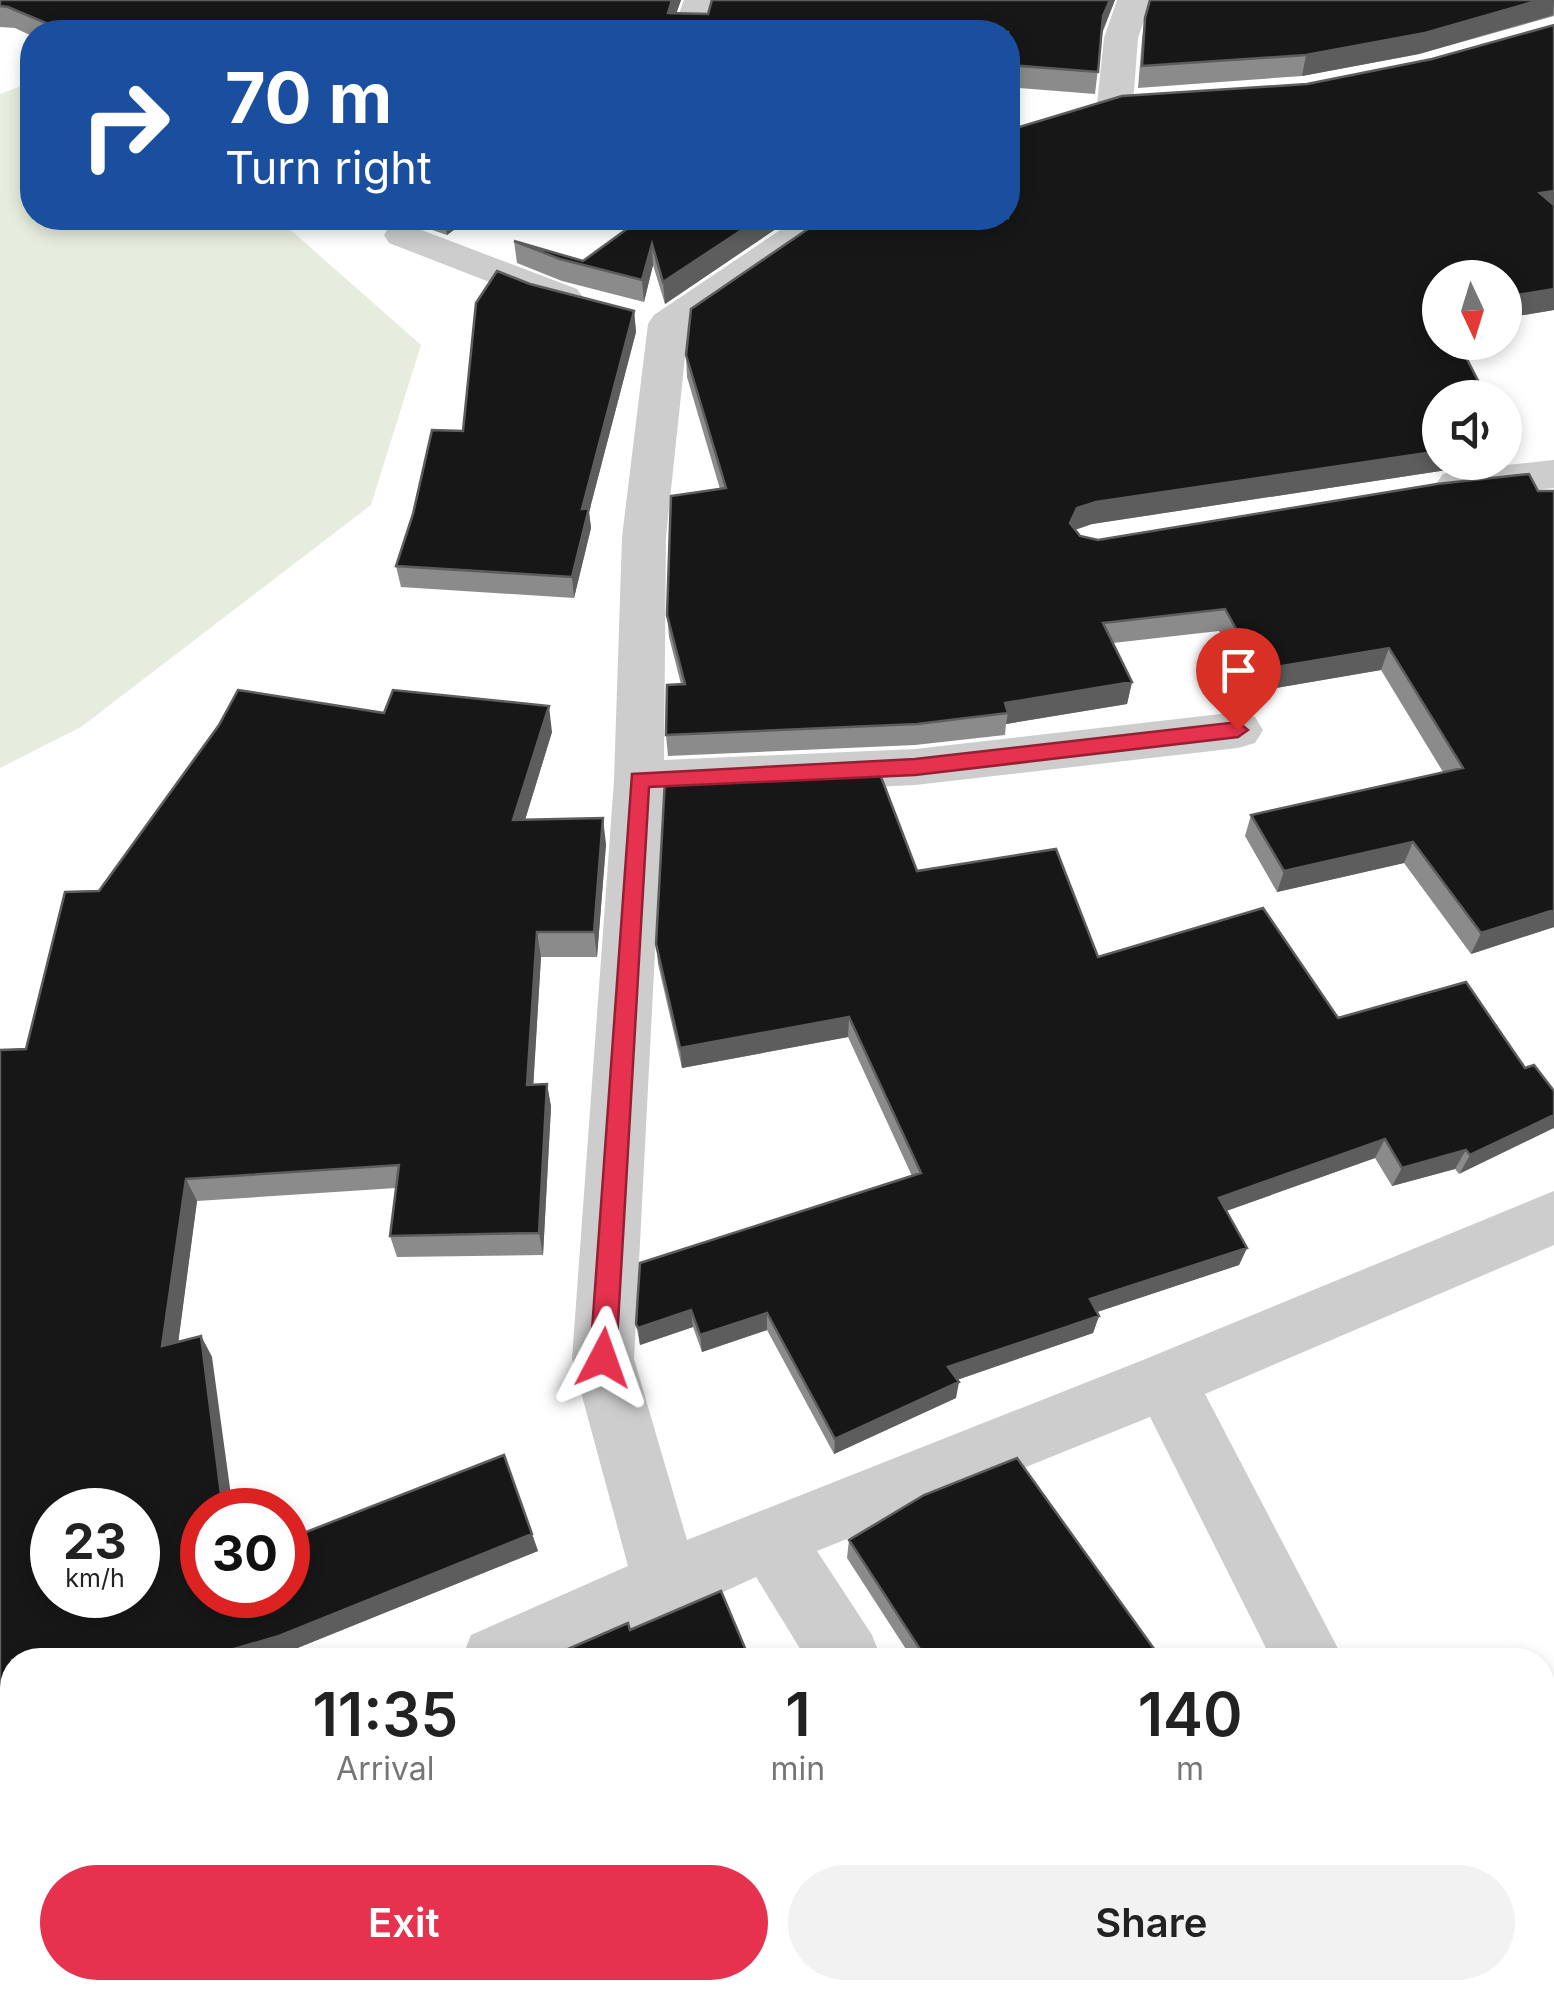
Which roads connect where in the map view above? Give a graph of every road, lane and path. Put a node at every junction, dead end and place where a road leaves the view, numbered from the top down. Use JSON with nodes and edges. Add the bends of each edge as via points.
{"nodes":[{"id":1,"x":1134,"y":0,"type":"edge"},
{"id":2,"x":1154,"y":102,"type":"edge"},
{"id":3,"x":1115,"y":104,"type":"junction"},
{"id":4,"x":1080,"y":114,"type":"edge"},
{"id":5,"x":799,"y":230,"type":"edge"},
{"id":6,"x":403,"y":236,"type":"dead end"},
{"id":7,"x":633,"y":315,"type":"junction"},
{"id":8,"x":1554,"y":474,"type":"edge"},
{"id":9,"x":1410,"y":490,"type":"edge"},
{"id":10,"x":1238,"y":730,"type":"dead end"},
{"id":11,"x":639,"y":780,"type":"junction"},
{"id":12,"x":1554,"y":1217,"type":"edge"},
{"id":13,"x":1166,"y":1380,"type":"junction"},
{"id":14,"x":769,"y":1537,"type":"junction"},
{"id":15,"x":666,"y":1583,"type":"junction"},
{"id":16,"x":522,"y":1648,"type":"edge"},
{"id":17,"x":839,"y":1648,"type":"edge"},
{"id":18,"x":1304,"y":1648,"type":"edge"}],
"edges":[{"from":1,"to":3,"type":"street","via":[[1121,38]]},
{"from":2,"to":3,"type":"street"},
{"from":3,"to":4,"type":"street"},
{"from":5,"to":7,"type":"street"},
{"from":6,"to":7,"type":"street","via":[[547,293]]},
{"from":7,"to":11,"type":"street","via":[[644,537]]},
{"from":8,"to":9,"type":"street"},
{"from":10,"to":11,"type":"street","via":[[915,767]]},
{"from":11,"to":15,"type":"street","via":[[603,1358]]},
{"from":12,"to":13,"type":"street"},
{"from":13,"to":14,"type":"street"},
{"from":13,"to":18,"type":"street"},
{"from":14,"to":15,"type":"street"},
{"from":14,"to":17,"type":"street"},
{"from":15,"to":16,"type":"street"}]}
